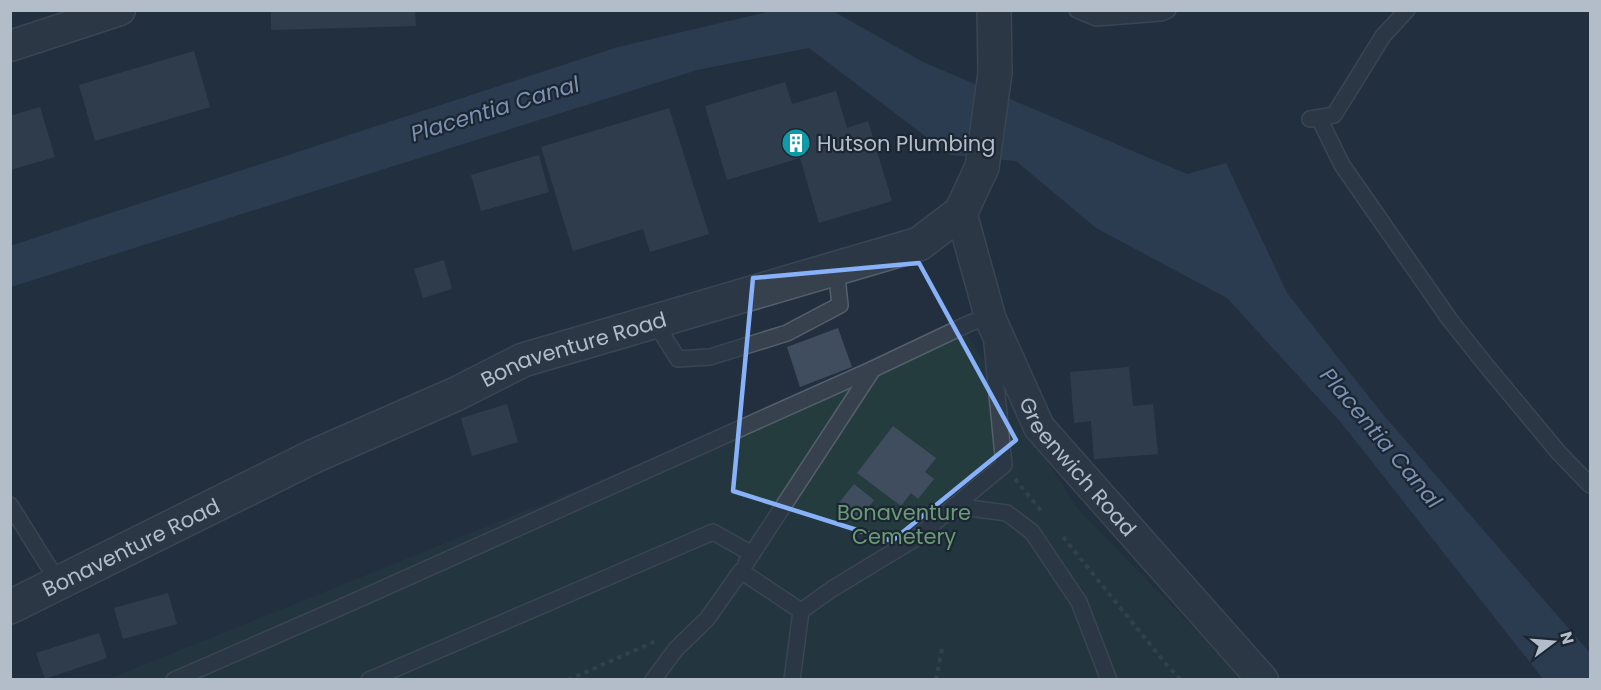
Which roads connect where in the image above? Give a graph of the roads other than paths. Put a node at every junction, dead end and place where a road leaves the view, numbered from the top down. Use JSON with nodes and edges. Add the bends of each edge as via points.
{"nodes":[{"id":1,"x":120,"y":10,"type":"edge"},
{"id":2,"x":994,"y":10,"type":"edge"},
{"id":3,"x":1077,"y":10,"type":"edge"},
{"id":4,"x":1168,"y":10,"type":"edge"},
{"id":5,"x":1407,"y":10,"type":"edge"},
{"id":6,"x":10,"y":46,"type":"edge"},
{"id":7,"x":961,"y":212,"type":"junction"},
{"id":8,"x":836,"y":268,"type":"junction"},
{"id":9,"x":991,"y":318,"type":"junction"},
{"id":10,"x":654,"y":321,"type":"junction"},
{"id":11,"x":873,"y":369,"type":"junction"},
{"id":12,"x":1590,"y":485,"type":"edge"},
{"id":13,"x":10,"y":505,"type":"edge"},
{"id":14,"x":954,"y":506,"type":"junction"},
{"id":15,"x":752,"y":554,"type":"junction"},
{"id":16,"x":741,"y":571,"type":"junction"},
{"id":17,"x":58,"y":583,"type":"junction"},
{"id":18,"x":10,"y":607,"type":"edge"},
{"id":19,"x":801,"y":611,"type":"junction"},
{"id":20,"x":174,"y":680,"type":"edge"},
{"id":21,"x":369,"y":680,"type":"edge"},
{"id":22,"x":653,"y":680,"type":"edge"},
{"id":23,"x":792,"y":680,"type":"edge"},
{"id":24,"x":1109,"y":680,"type":"edge"},
{"id":25,"x":1263,"y":680,"type":"edge"}],
"edges":[{"from":1,"to":6,"type":"street"},
{"from":2,"to":7,"type":"street","name":"Bonaventure Road","via":[[994,73],[982,167]]},
{"from":3,"to":4,"type":"lane","via":[[1096,18]]},
{"from":5,"to":12,"type":"lane","via":[[1383,36],[1334,115],[1314,118],[1342,165],[1450,320]]},
{"from":7,"to":8,"type":"street","name":"Bonaventure Road","via":[[919,244]]},
{"from":7,"to":9,"type":"street","name":"Greenwich Road"},
{"from":8,"to":10,"type":"street","name":"Bonaventure Road"},
{"from":8,"to":10,"type":"lane","via":[[840,305],[787,333],[711,357],[678,359]]},
{"from":9,"to":11,"type":"lane","via":[[970,323]]},
{"from":9,"to":14,"type":"lane","via":[[1004,465]]},
{"from":9,"to":25,"type":"street","name":"Greenwich Road","via":[[1039,427]]},
{"from":10,"to":17,"type":"street","name":"Bonaventure Road","via":[[523,360],[312,457]]},
{"from":11,"to":15,"type":"lane"},
{"from":11,"to":20,"type":"lane"},
{"from":13,"to":17,"type":"lane"},
{"from":14,"to":19,"type":"lane","via":[[916,538]]},
{"from":14,"to":24,"type":"lane","via":[[1007,513],[1032,532],[1079,602]]},
{"from":15,"to":16,"type":"lane"},
{"from":15,"to":21,"type":"lane","via":[[713,532]]},
{"from":16,"to":19,"type":"lane"},
{"from":16,"to":22,"type":"lane","via":[[707,619],[676,649]]},
{"from":17,"to":18,"type":"street","name":"Bonaventure Road"},
{"from":19,"to":23,"type":"lane"}]}
